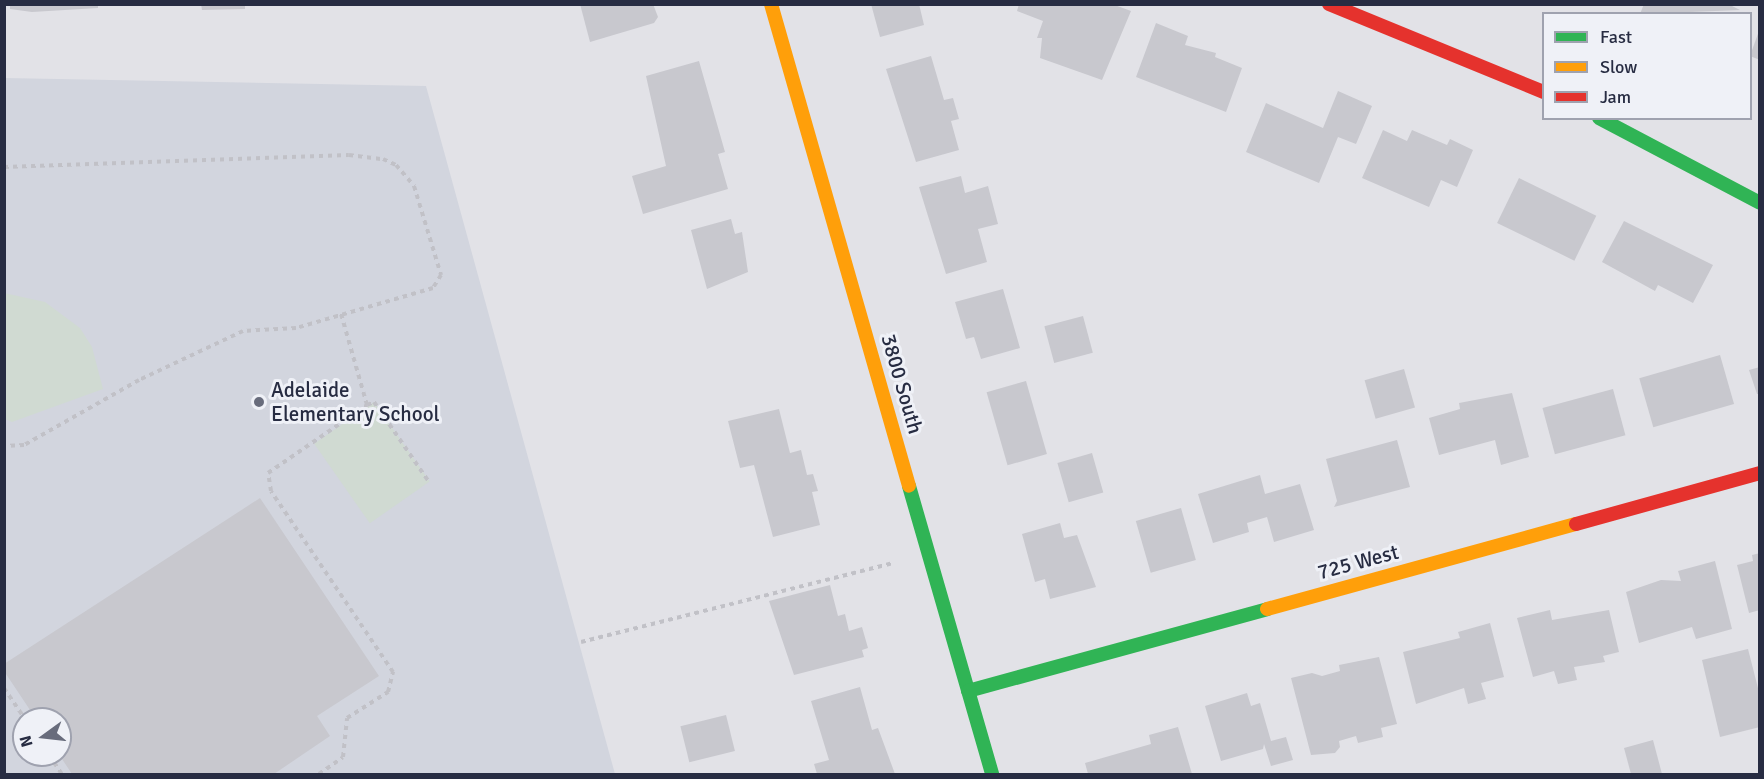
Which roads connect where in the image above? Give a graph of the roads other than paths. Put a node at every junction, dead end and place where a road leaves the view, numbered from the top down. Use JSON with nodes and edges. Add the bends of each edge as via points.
{"nodes":[{"id":1,"x":771,"y":4,"type":"edge"},
{"id":2,"x":1329,"y":4,"type":"edge"},
{"id":3,"x":1542,"y":91,"type":"edge"},
{"id":4,"x":1603,"y":120,"type":"edge"},
{"id":5,"x":1760,"y":202,"type":"edge"},
{"id":6,"x":1760,"y":473,"type":"edge"},
{"id":7,"x":968,"y":691,"type":"junction"},
{"id":8,"x":992,"y":774,"type":"edge"}],
"edges":[{"from":1,"to":7,"type":"street","name":"3800 South"},
{"from":2,"to":3,"type":"street"},
{"from":4,"to":5,"type":"street"},
{"from":6,"to":7,"type":"street","name":"725 West"},
{"from":7,"to":8,"type":"street","name":"3800 South"}]}
